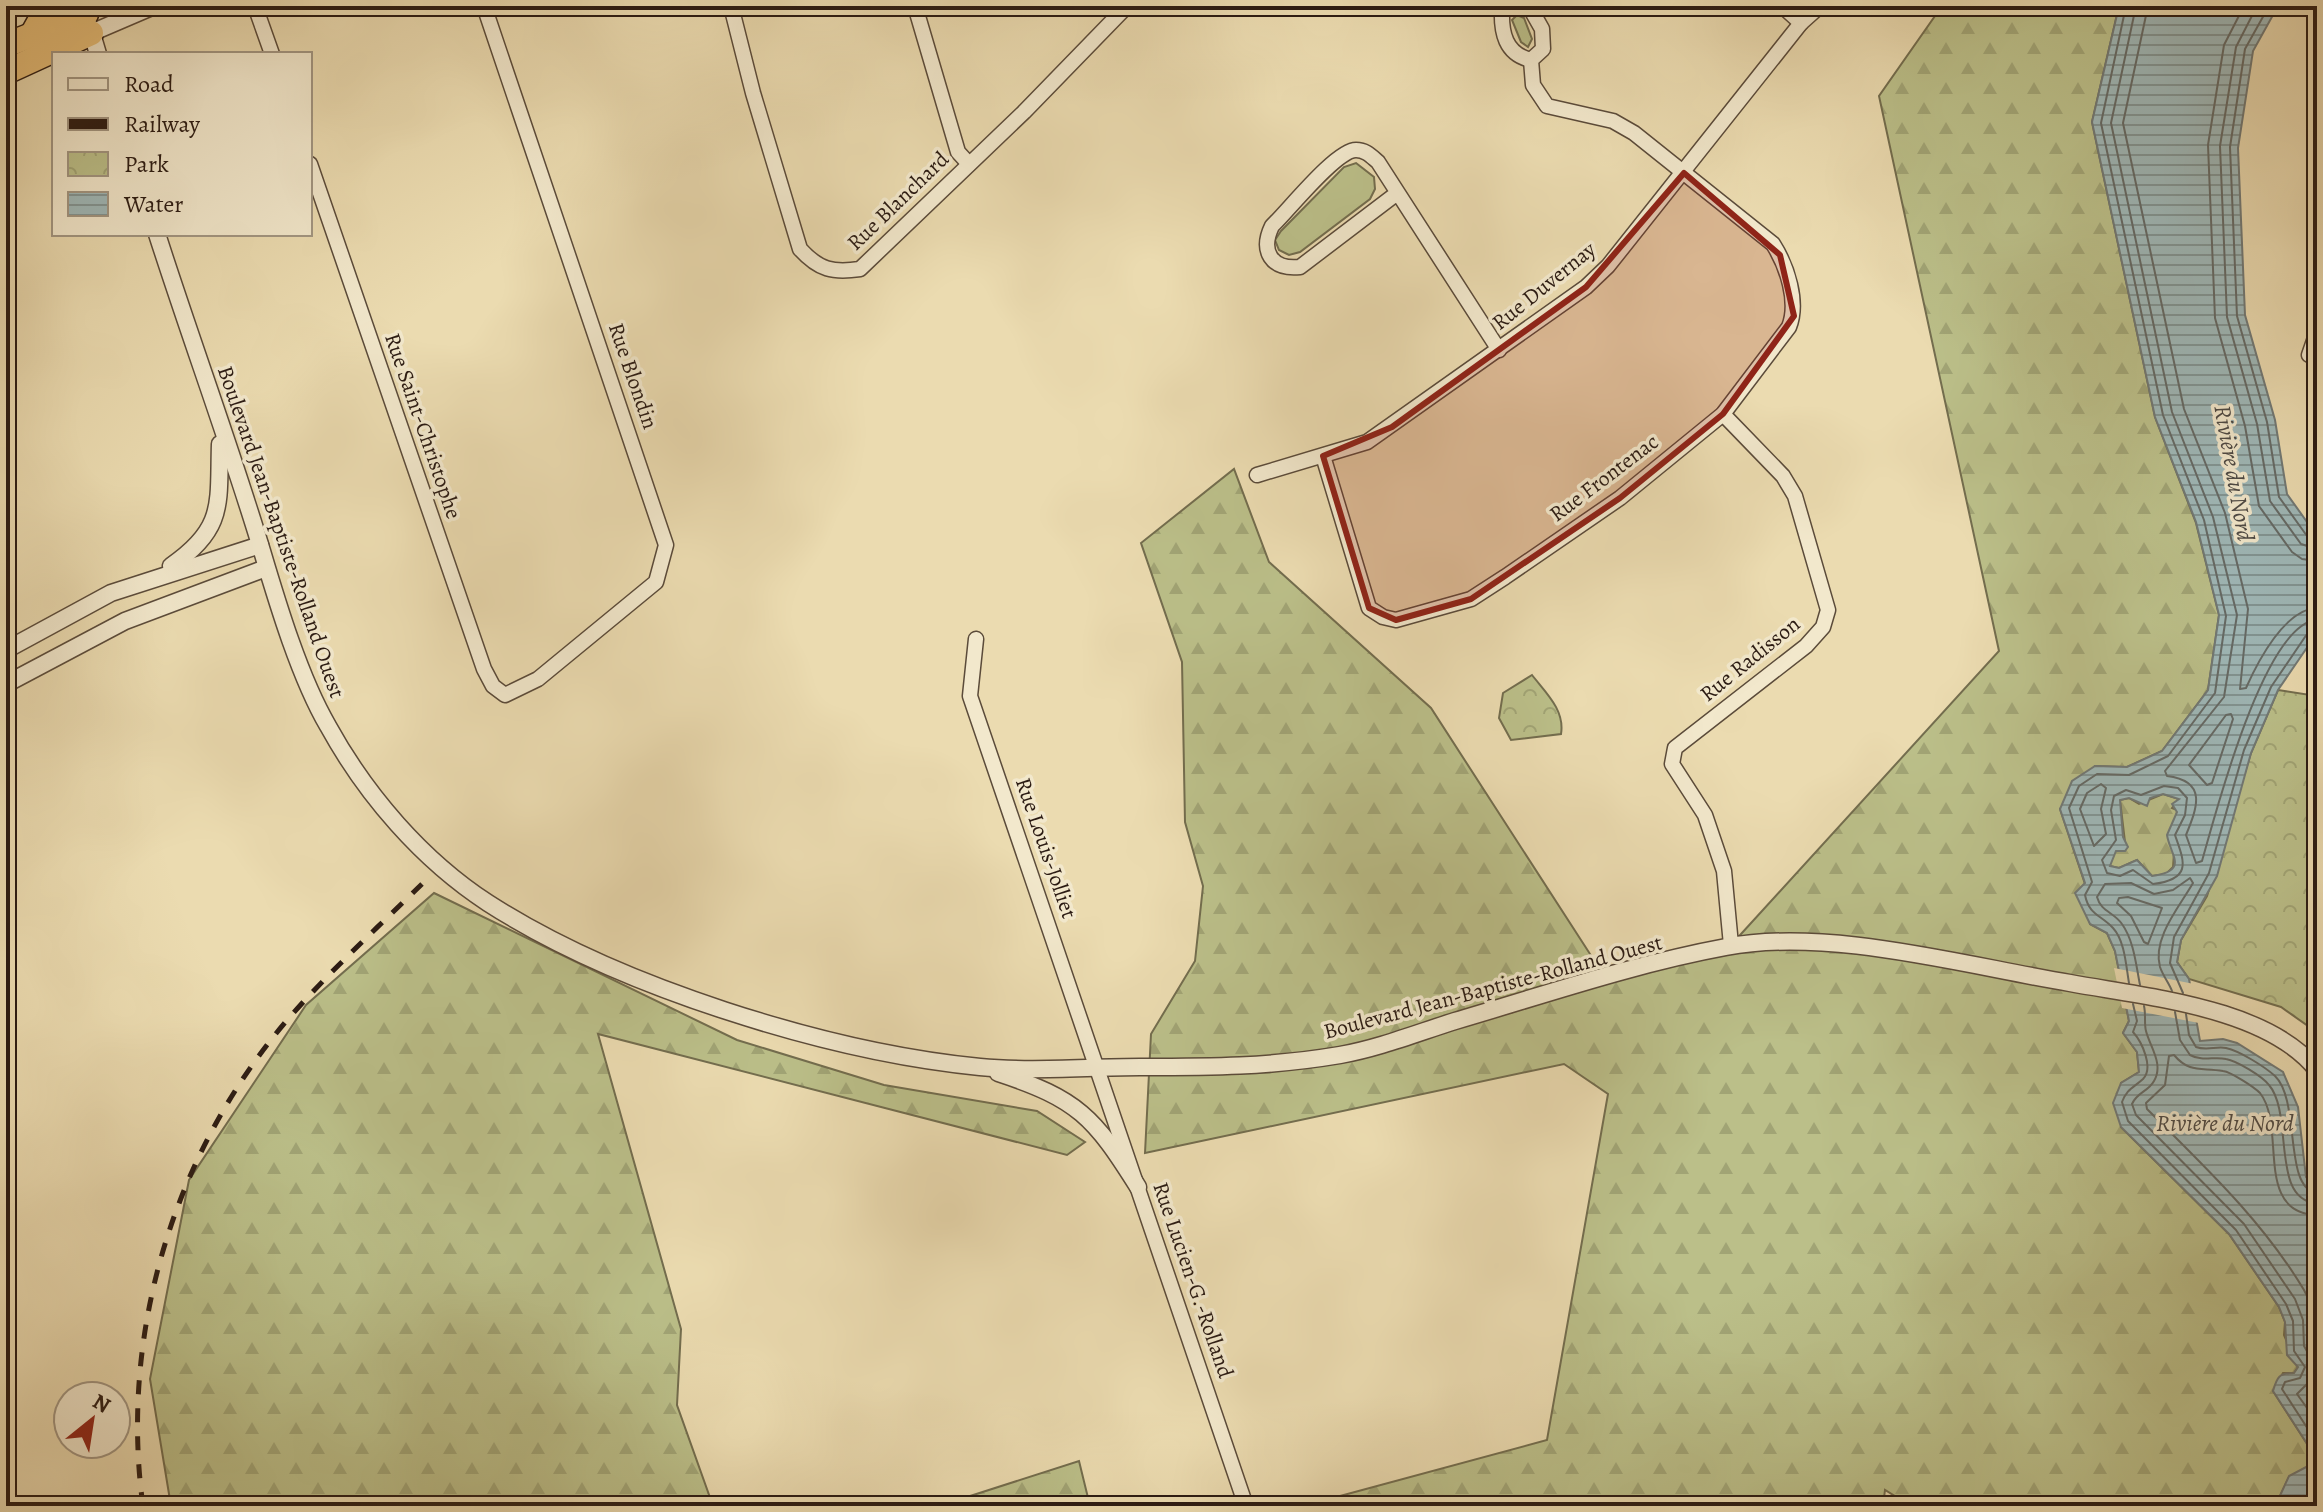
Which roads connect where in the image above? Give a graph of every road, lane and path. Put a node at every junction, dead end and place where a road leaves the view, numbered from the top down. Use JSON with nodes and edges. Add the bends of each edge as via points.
{"nodes":[{"id":1,"x":48,"y":6,"type":"edge"},
{"id":2,"x":154,"y":6,"type":"edge"},
{"id":3,"x":255,"y":6,"type":"edge"},
{"id":4,"x":484,"y":6,"type":"edge"},
{"id":5,"x":731,"y":6,"type":"edge"},
{"id":6,"x":915,"y":6,"type":"edge"},
{"id":7,"x":1127,"y":6,"type":"edge"},
{"id":8,"x":1505,"y":6,"type":"edge"},
{"id":9,"x":1529,"y":6,"type":"edge"},
{"id":10,"x":1782,"y":6,"type":"edge"},
{"id":11,"x":1820,"y":6,"type":"edge"},
{"id":12,"x":92,"y":23,"type":"edge"},
{"id":13,"x":1801,"y":23,"type":"junction"},
{"id":14,"x":32,"y":35,"type":"junction"},
{"id":15,"x":6,"y":45,"type":"edge"},
{"id":16,"x":271,"y":52,"type":"edge"},
{"id":17,"x":1531,"y":60,"type":"junction"},
{"id":18,"x":15,"y":68,"type":"edge"},
{"id":19,"x":52,"y":73,"type":"edge"},
{"id":20,"x":969,"y":164,"type":"junction"},
{"id":21,"x":312,"y":170,"type":"edge"},
{"id":22,"x":1684,"y":173,"type":"junction"},
{"id":23,"x":1396,"y":194,"type":"junction"},
{"id":24,"x":158,"y":236,"type":"edge"},
{"id":25,"x":2317,"y":332,"type":"edge"},
{"id":26,"x":1499,"y":350,"type":"junction"},
{"id":27,"x":2309,"y":355,"type":"dead end"},
{"id":28,"x":1723,"y":414,"type":"junction"},
{"id":29,"x":221,"y":430,"type":"junction"},
{"id":30,"x":1323,"y":456,"type":"junction"},
{"id":31,"x":1257,"y":475,"type":"dead end"},
{"id":32,"x":260,"y":545,"type":"junction"},
{"id":33,"x":266,"y":568,"type":"junction"},
{"id":34,"x":156,"y":575,"type":"junction"},
{"id":35,"x":976,"y":639,"type":"dead end"},
{"id":36,"x":6,"y":650,"type":"edge"},
{"id":37,"x":6,"y":684,"type":"edge"},
{"id":38,"x":505,"y":695,"type":"joint"},
{"id":39,"x":1731,"y":945,"type":"junction"},
{"id":40,"x":982,"y":1067,"type":"junction"},
{"id":41,"x":1098,"y":1068,"type":"junction"},
{"id":42,"x":2317,"y":1070,"type":"edge"},
{"id":43,"x":1138,"y":1187,"type":"junction"},
{"id":44,"x":1246,"y":1506,"type":"edge"}],
"edges":[{"from":1,"to":14,"type":"highway"},
{"from":2,"to":12,"type":"street"},
{"from":3,"to":16,"type":"street"},
{"from":4,"to":38,"type":"street","name":"Rue Blondin","via":[[666,545],[656,582],[538,679]]},
{"from":5,"to":20,"type":"street","name":"Rue Blanchard","via":[[800,249],[815,266],[837,272],[860,269]]},
{"from":6,"to":20,"type":"street","via":[[958,152]]},
{"from":7,"to":20,"type":"street","name":"Rue Blanchard"},
{"from":8,"to":17,"type":"street","via":[[1501,32],[1515,54]]},
{"from":9,"to":17,"type":"street","via":[[1542,29],[1543,49]]},
{"from":10,"to":13,"type":"street"},
{"from":11,"to":13,"type":"street","name":"Rue Duvernay"},
{"from":12,"to":14,"type":"highway"},
{"from":12,"to":18,"type":"highway"},
{"from":13,"to":22,"type":"street","name":"Rue Duvernay"},
{"from":14,"to":15,"type":"highway"},
{"from":17,"to":22,"type":"street","name":"Rue Frontenac","via":[[1533,85],[1547,106],[1613,121]]},
{"from":18,"to":19,"type":"highway"},
{"from":21,"to":38,"type":"street","name":"Rue Saint-Christophe","via":[[484,669]]},
{"from":22,"to":26,"type":"street","name":"Rue Duvernay","via":[[1608,266]]},
{"from":22,"to":28,"type":"street","name":"Rue Frontenac","via":[[1773,244],[1793,300],[1789,327]]},
{"from":23,"to":23,"type":"street","via":[[1378,162],[1353,150],[1339,157],[1272,226],[1266,254],[1275,264],[1300,267]]},
{"from":23,"to":26,"type":"street"},
{"from":24,"to":29,"type":"street","name":"Boulevard Jean-Baptiste-Rolland Ouest"},
{"from":25,"to":27,"type":"street"},
{"from":26,"to":30,"type":"street","name":"Rue Duvernay","via":[[1367,442]]},
{"from":28,"to":30,"type":"street","name":"Rue Frontenac","via":[[1620,498],[1471,599],[1396,620],[1369,608]]},
{"from":28,"to":39,"type":"street","name":"Rue Radisson","via":[[1783,476],[1795,496],[1828,610],[1823,627],[1806,646],[1675,748],[1672,764],[1705,815],[1724,871]]},
{"from":29,"to":32,"type":"street","name":"Boulevard Jean-Baptiste-Rolland Ouest"},
{"from":29,"to":34,"type":"street","via":[[219,510],[200,541]]},
{"from":30,"to":31,"type":"street","name":"Rue Duvernay"},
{"from":32,"to":33,"type":"street","name":"Boulevard Jean-Baptiste-Rolland Ouest"},
{"from":32,"to":34,"type":"street"},
{"from":33,"to":37,"type":"street","via":[[125,621]]},
{"from":33,"to":40,"type":"street","name":"Boulevard Jean-Baptiste-Rolland Ouest","via":[[325,723],[372,793],[414,841],[489,903],[592,957],[697,1001],[899,1055]]},
{"from":34,"to":36,"type":"street","via":[[111,593]]},
{"from":35,"to":41,"type":"street","name":"Rue Louis-Jolliet","via":[[970,696]]},
{"from":39,"to":41,"type":"street","name":"Boulevard Jean-Baptiste-Rolland Ouest","via":[[1565,988],[1351,1053],[1263,1067]]},
{"from":39,"to":42,"type":"street","name":"Boulevard Jean-Baptiste-Rolland Ouest","via":[[1852,946],[2205,1010],[2274,1034]]},
{"from":40,"to":41,"type":"street","name":"Boulevard Jean-Baptiste-Rolland Ouest"},
{"from":40,"to":43,"type":"street","via":[[1067,1101],[1101,1128]]},
{"from":41,"to":43,"type":"street","name":"Rue Lucien-G.-Rolland"},
{"from":43,"to":44,"type":"street","name":"Rue Lucien-G.-Rolland"}]}
